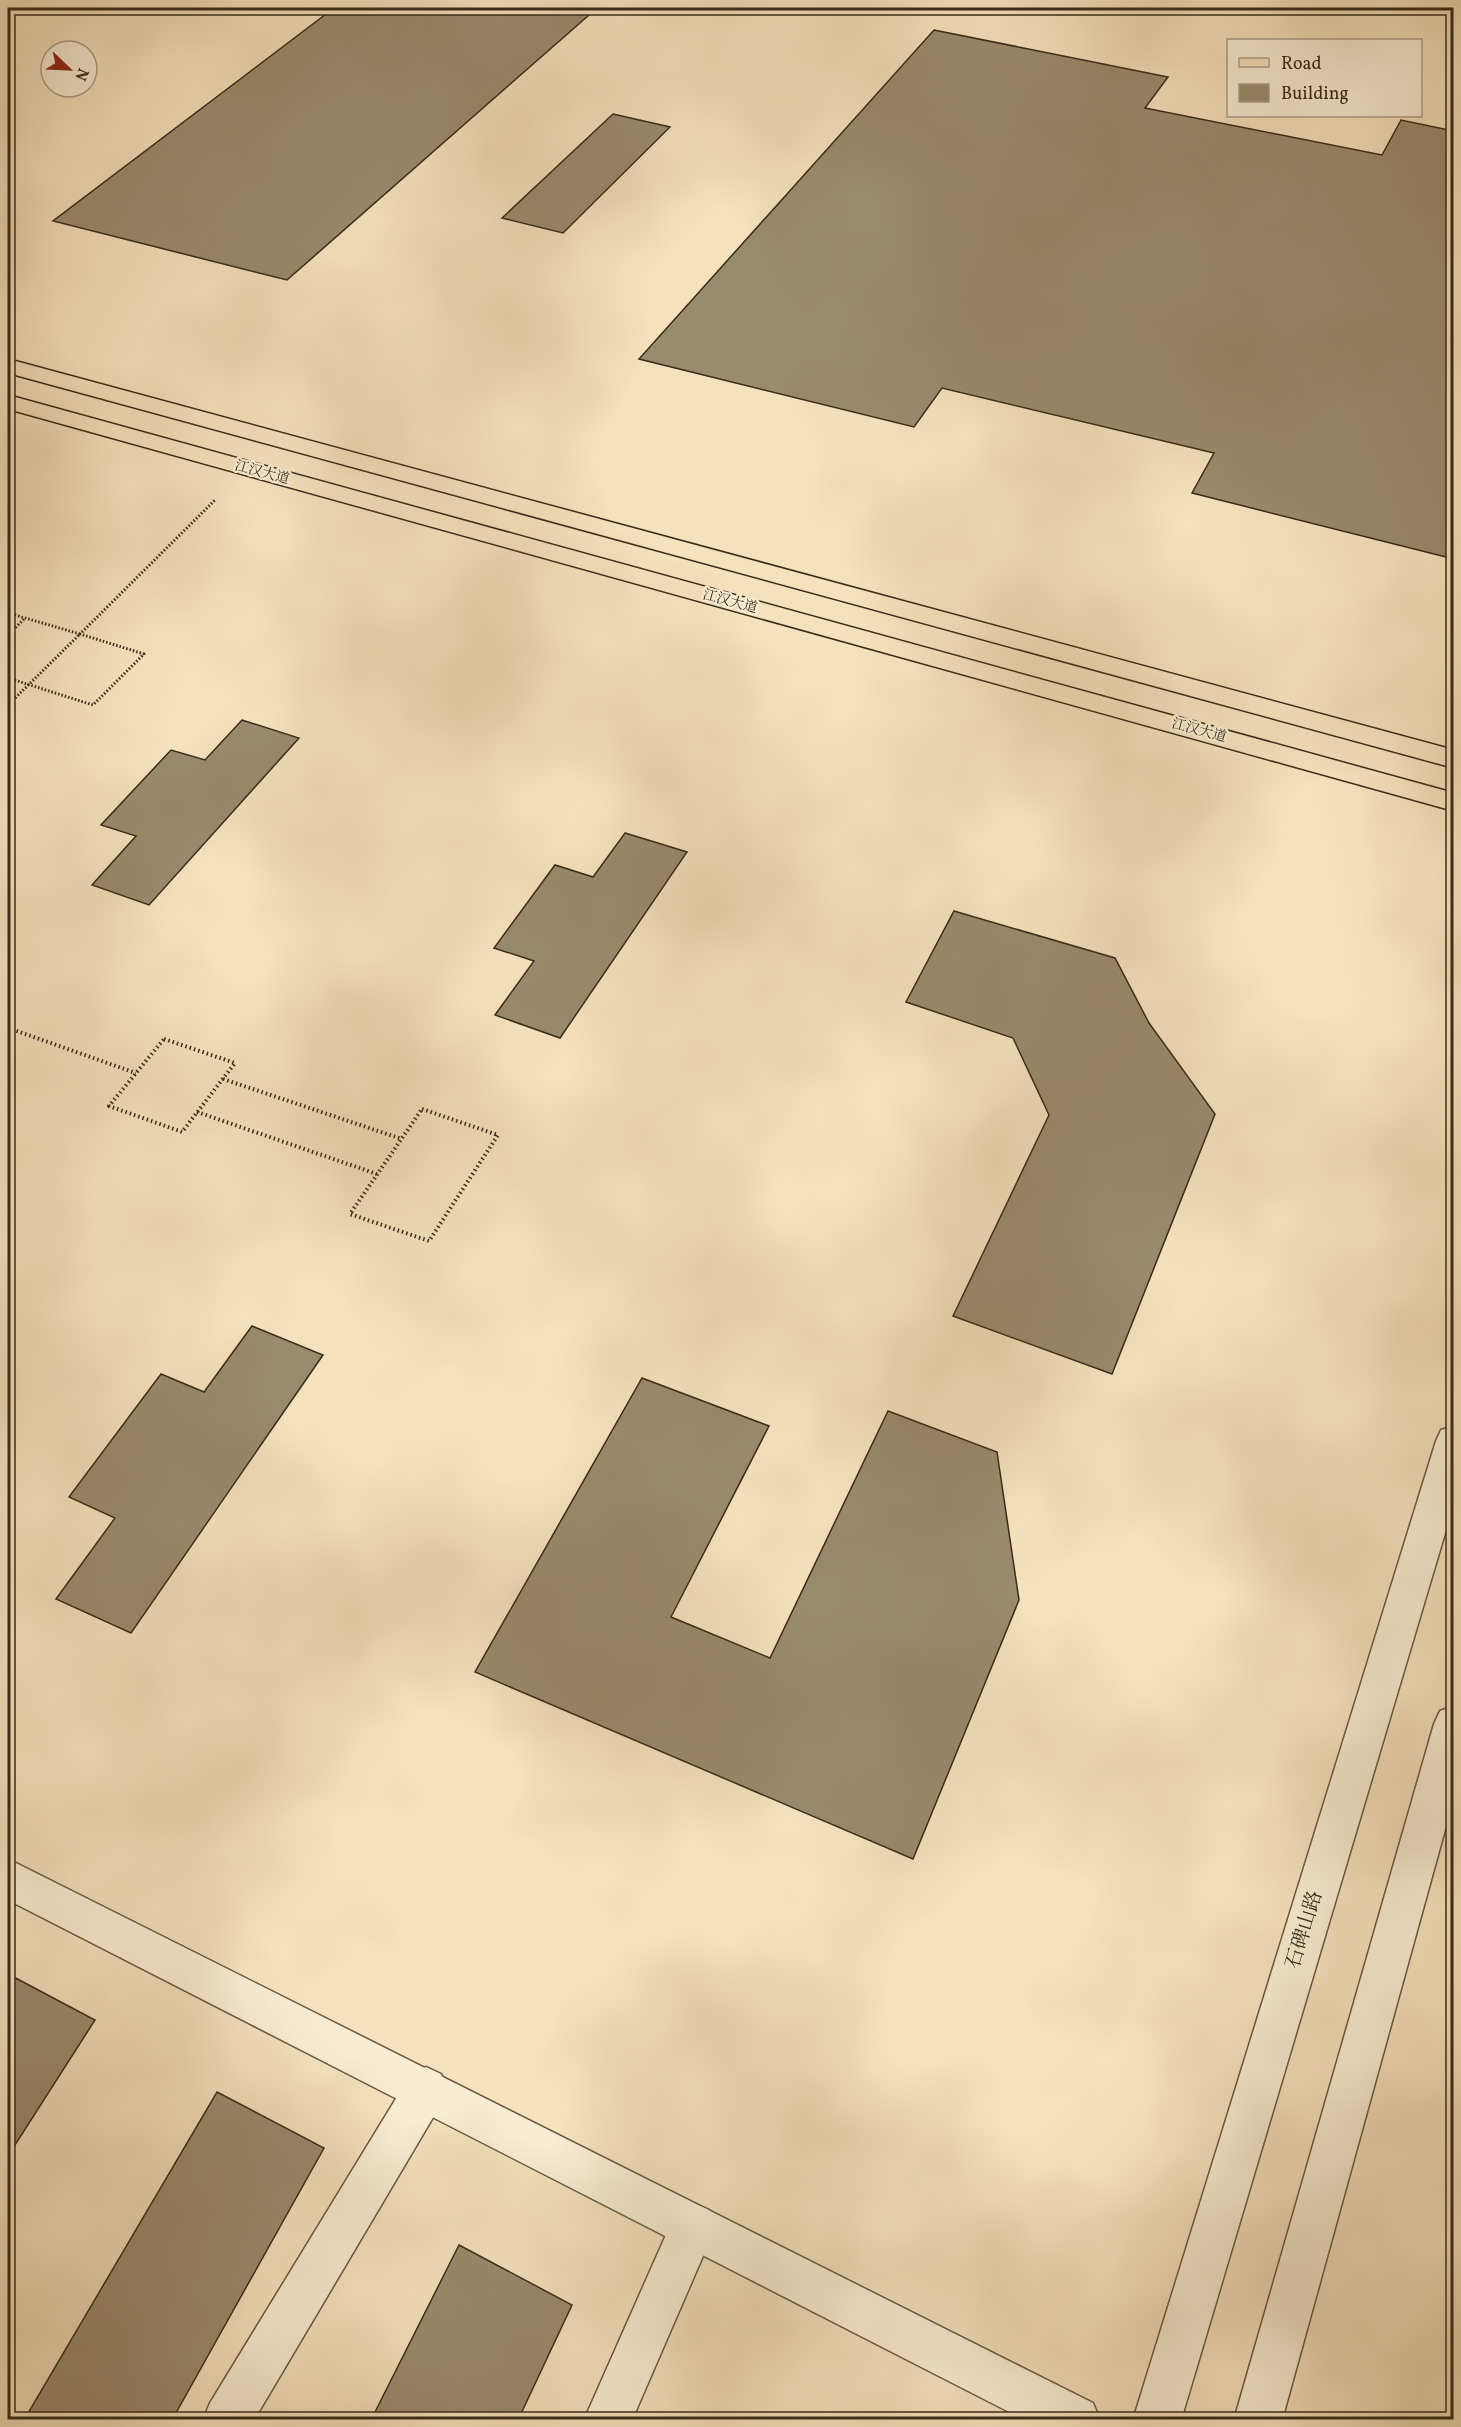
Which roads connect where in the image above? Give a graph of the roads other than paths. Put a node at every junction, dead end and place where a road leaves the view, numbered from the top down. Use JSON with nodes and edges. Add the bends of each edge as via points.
{"nodes":[{"id":1,"x":8,"y":366,"type":"edge"},
{"id":2,"x":8,"y":402,"type":"edge"},
{"id":3,"x":1454,"y":759,"type":"edge"},
{"id":4,"x":1454,"y":802,"type":"edge"},
{"id":5,"x":1454,"y":1441,"type":"edge"},
{"id":6,"x":1454,"y":1724,"type":"edge"},
{"id":7,"x":8,"y":1879,"type":"edge"},
{"id":8,"x":426,"y":2090,"type":"junction"},
{"id":9,"x":693,"y":2226,"type":"junction"},
{"id":10,"x":227,"y":2420,"type":"edge"},
{"id":11,"x":608,"y":2420,"type":"edge"},
{"id":12,"x":1076,"y":2420,"type":"edge"},
{"id":13,"x":1157,"y":2420,"type":"edge"},
{"id":14,"x":1258,"y":2420,"type":"edge"}],
"edges":[{"from":1,"to":3,"type":"main road"},
{"from":2,"to":4,"type":"main road","name":"江汉大道"},
{"from":5,"to":13,"type":"street","name":"石碑山路"},
{"from":6,"to":14,"type":"street"},
{"from":7,"to":8,"type":"street"},
{"from":8,"to":9,"type":"street"},
{"from":8,"to":10,"type":"street"},
{"from":9,"to":11,"type":"street"},
{"from":9,"to":12,"type":"street"}]}
